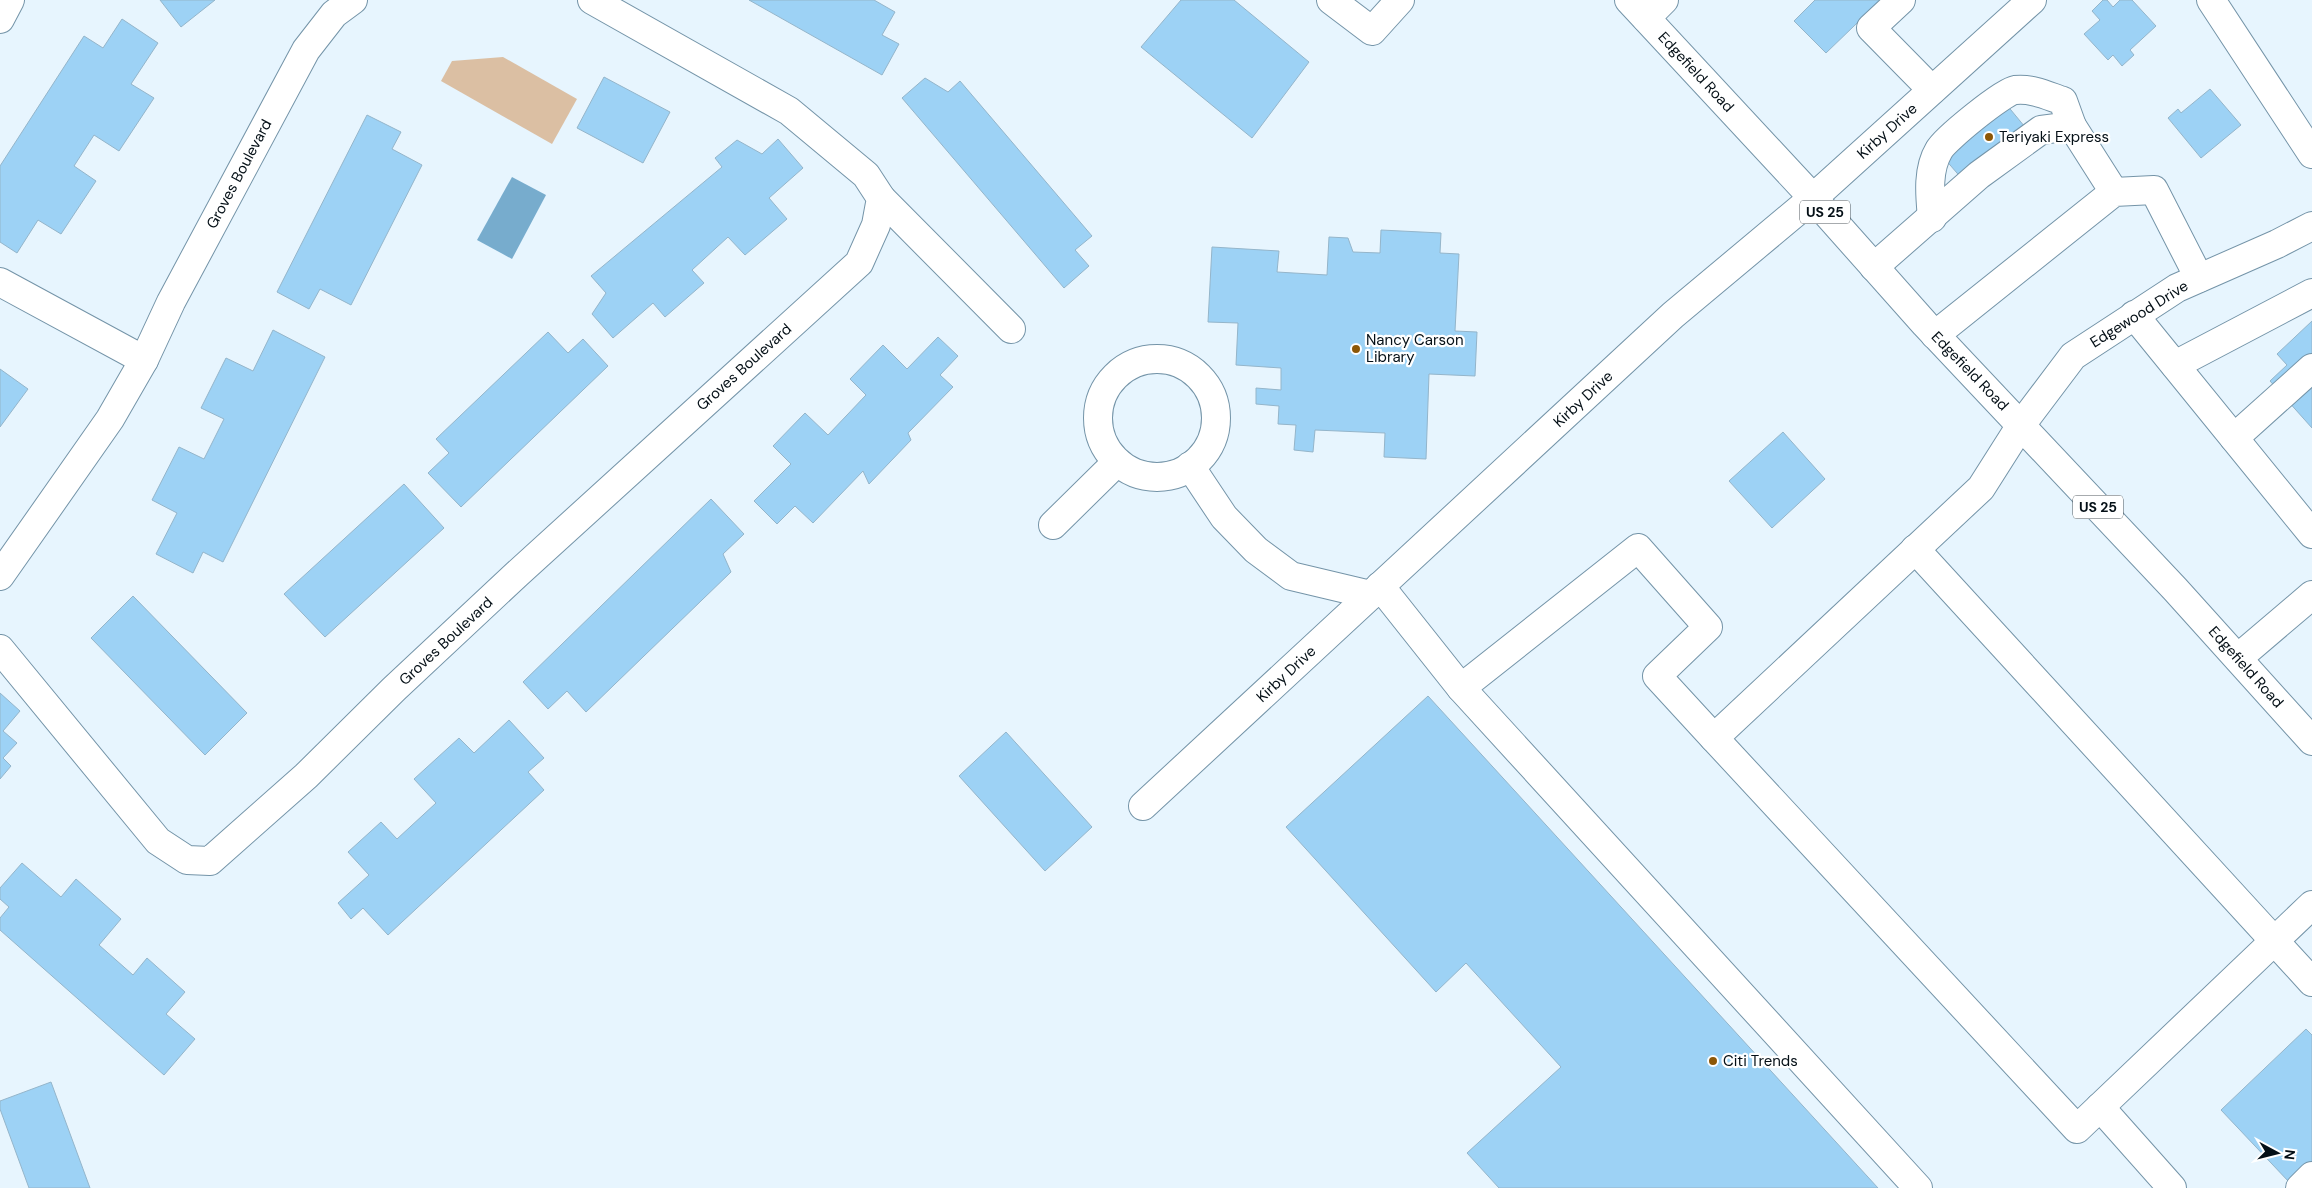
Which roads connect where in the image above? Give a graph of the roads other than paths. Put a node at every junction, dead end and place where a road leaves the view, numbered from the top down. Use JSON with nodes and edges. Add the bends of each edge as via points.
{"nodes":[{"id":1,"x":10,"y":0,"type":"edge"},
{"id":2,"x":353,"y":0,"type":"edge"},
{"id":3,"x":592,"y":0,"type":"edge"},
{"id":4,"x":1331,"y":0,"type":"edge"},
{"id":5,"x":1400,"y":0,"type":"edge"},
{"id":6,"x":1901,"y":0,"type":"edge"},
{"id":7,"x":2032,"y":0,"type":"edge"},
{"id":8,"x":2212,"y":0,"type":"edge"},
{"id":9,"x":1646,"y":6,"type":"edge"},
{"id":10,"x":0,"y":19,"type":"edge"},
{"id":11,"x":1932,"y":90,"type":"junction"},
{"id":12,"x":2072,"y":126,"type":"junction"},
{"id":13,"x":2312,"y":154,"type":"edge"},
{"id":14,"x":2114,"y":192,"type":"junction"},
{"id":15,"x":881,"y":198,"type":"junction"},
{"id":16,"x":1813,"y":198,"type":"junction"},
{"id":17,"x":1932,"y":218,"type":"junction"},
{"id":18,"x":2312,"y":226,"type":"edge"},
{"id":19,"x":1874,"y":267,"type":"junction"},
{"id":20,"x":2199,"y":278,"type":"junction"},
{"id":21,"x":0,"y":282,"type":"edge"},
{"id":22,"x":2312,"y":293,"type":"edge"},
{"id":23,"x":2134,"y":315,"type":"junction"},
{"id":24,"x":1010,"y":329,"type":"dead end"},
{"id":25,"x":1935,"y":336,"type":"junction"},
{"id":26,"x":144,"y":360,"type":"junction"},
{"id":27,"x":2174,"y":365,"type":"junction"},
{"id":28,"x":2312,"y":368,"type":"edge"},
{"id":29,"x":2021,"y":425,"type":"junction"},
{"id":30,"x":2234,"y":438,"type":"junction"},
{"id":31,"x":1117,"y":462,"type":"junction"},
{"id":32,"x":1190,"y":466,"type":"junction"},
{"id":33,"x":2307,"y":518,"type":"edge"},
{"id":34,"x":1054,"y":525,"type":"dead end"},
{"id":35,"x":1915,"y":549,"type":"junction"},
{"id":36,"x":0,"y":576,"type":"edge"},
{"id":37,"x":1376,"y":591,"type":"junction"},
{"id":38,"x":2312,"y":595,"type":"edge"},
{"id":39,"x":0,"y":649,"type":"edge"},
{"id":40,"x":2238,"y":658,"type":"junction"},
{"id":41,"x":1461,"y":688,"type":"junction"},
{"id":42,"x":1714,"y":738,"type":"junction"},
{"id":43,"x":2312,"y":741,"type":"edge"},
{"id":44,"x":1143,"y":806,"type":"dead end"},
{"id":45,"x":2312,"y":906,"type":"edge"},
{"id":46,"x":2274,"y":941,"type":"junction"},
{"id":47,"x":2312,"y":982,"type":"edge"},
{"id":48,"x":2100,"y":1107,"type":"junction"},
{"id":49,"x":2312,"y":1176,"type":"edge"},
{"id":50,"x":1918,"y":1188,"type":"edge"},
{"id":51,"x":2172,"y":1188,"type":"edge"},
{"id":52,"x":2300,"y":1188,"type":"edge"}],
"edges":[{"from":1,"to":10,"type":"street"},
{"from":2,"to":26,"type":"street","name":"Groves Boulevard","via":[[334,14],[306,50],[171,302]]},
{"from":3,"to":15,"type":"street","via":[[790,111],[866,175]]},
{"from":4,"to":5,"type":"street","via":[[1372,32]]},
{"from":6,"to":11,"type":"street","via":[[1871,28]]},
{"from":7,"to":11,"type":"street","name":"Kirby Drive"},
{"from":8,"to":13,"type":"street"},
{"from":9,"to":16,"type":"street","name":"Edgefield Road","number":"US 25"},
{"from":11,"to":16,"type":"street","name":"Kirby Drive"},
{"from":12,"to":14,"type":"street"},
{"from":12,"to":17,"type":"street","via":[[2041,130],[1978,175]]},
{"from":12,"to":17,"type":"street","via":[[2063,102],[2036,91],[2013,90],[1984,109],[1939,149],[1929,181]]},
{"from":14,"to":20,"type":"street","via":[[2154,190]]},
{"from":14,"to":25,"type":"street"},
{"from":15,"to":24,"type":"street"},
{"from":15,"to":39,"type":"street","name":"Groves Boulevard","via":[[876,225],[858,263],[445,642],[306,776],[210,861],[187,860],[158,841]]},
{"from":16,"to":19,"type":"street","name":"Edgefield Road","number":"US 25"},
{"from":16,"to":37,"type":"street","name":"Kirby Drive","via":[[1673,315]]},
{"from":17,"to":19,"type":"street"},
{"from":18,"to":20,"type":"street","name":"Edgewood Drive"},
{"from":19,"to":25,"type":"street","name":"Edgefield Road","number":"US 25"},
{"from":20,"to":23,"type":"street","name":"Edgewood Drive"},
{"from":21,"to":26,"type":"street"},
{"from":22,"to":27,"type":"street"},
{"from":23,"to":27,"type":"street"},
{"from":23,"to":29,"type":"street","name":"Edgewood Drive","via":[[2072,356]]},
{"from":25,"to":29,"type":"street","name":"Edgefield Road","number":"US 25"},
{"from":26,"to":36,"type":"street","name":"Groves Boulevard","via":[[110,419]]},
{"from":27,"to":30,"type":"street"},
{"from":28,"to":30,"type":"street"},
{"from":29,"to":35,"type":"street","name":"Edgewood Drive","via":[[1981,488]]},
{"from":29,"to":40,"type":"street","name":"Edgefield Road","number":"US 25"},
{"from":30,"to":33,"type":"street"},
{"from":31,"to":32,"type":"street","via":[[1126,470],[1144,477],[1163,478],[1181,473]]},
{"from":31,"to":32,"type":"street","via":[[1102,441],[1099,403],[1107,385],[1121,370],[1139,361],[1159,359],[1179,363],[1196,374],[1208,389],[1215,408],[1215,428],[1209,446]]},
{"from":31,"to":34,"type":"street"},
{"from":32,"to":37,"type":"street","via":[[1224,517],[1256,550],[1292,576]]},
{"from":35,"to":42,"type":"street","name":"Edgewood Drive"},
{"from":35,"to":46,"type":"street"},
{"from":37,"to":41,"type":"street"},
{"from":37,"to":44,"type":"street","name":"Kirby Drive"},
{"from":38,"to":40,"type":"street"},
{"from":40,"to":43,"type":"street","name":"Edgefield Road","number":"US 25"},
{"from":41,"to":42,"type":"street","via":[[1638,548],[1708,627],[1657,676]]},
{"from":41,"to":50,"type":"street"},
{"from":42,"to":48,"type":"street","via":[[2077,1129]]},
{"from":45,"to":46,"type":"street"},
{"from":46,"to":47,"type":"street"},
{"from":46,"to":48,"type":"street"},
{"from":48,"to":51,"type":"street"},
{"from":49,"to":52,"type":"street"}]}
